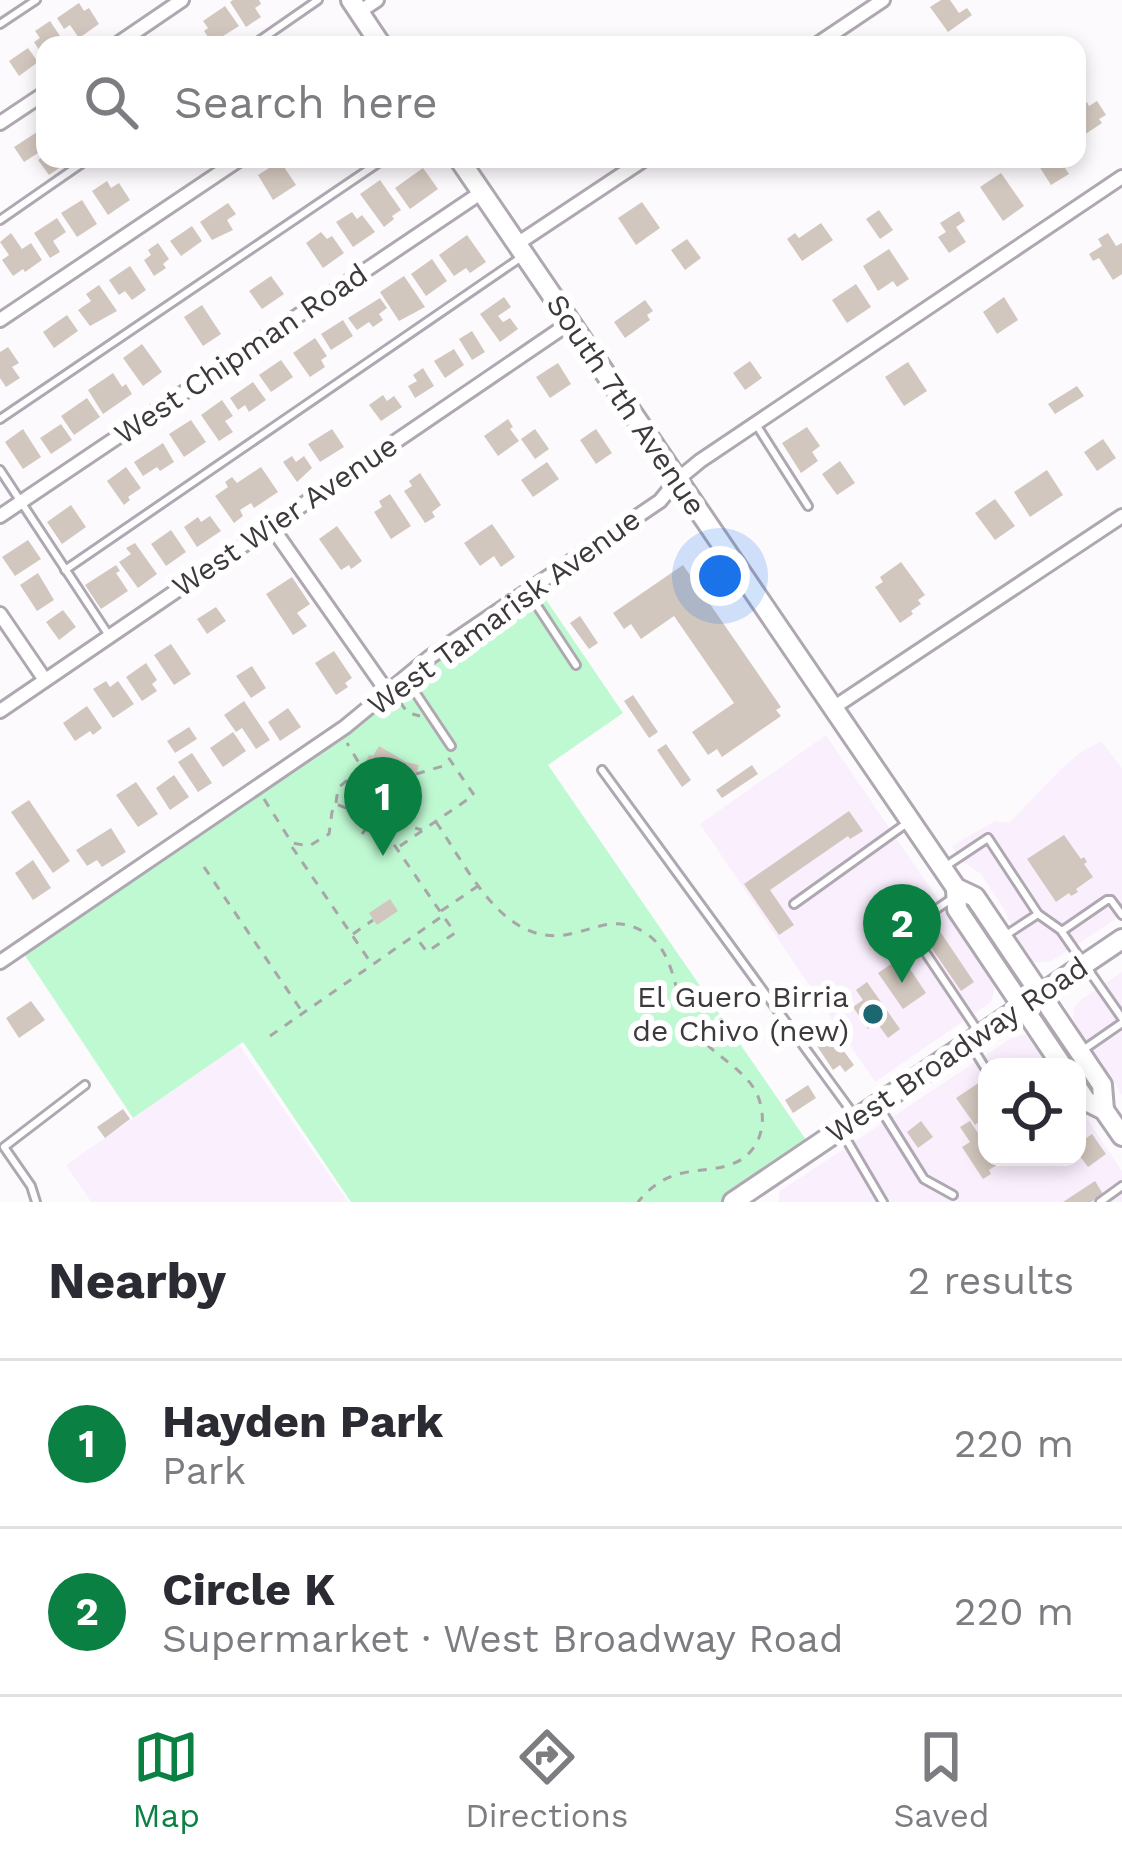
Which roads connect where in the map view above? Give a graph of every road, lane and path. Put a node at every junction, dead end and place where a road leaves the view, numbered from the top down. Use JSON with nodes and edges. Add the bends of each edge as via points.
{"nodes":[{"id":1,"x":36,"y":0,"type":"edge"},
{"id":2,"x":182,"y":0,"type":"edge"},
{"id":3,"x":319,"y":0,"type":"edge"},
{"id":4,"x":377,"y":0,"type":"edge"},
{"id":5,"x":883,"y":0,"type":"edge"},
{"id":6,"x":355,"y":6,"type":"edge"},
{"id":7,"x":0,"y":25,"type":"edge"},
{"id":8,"x":129,"y":36,"type":"edge"},
{"id":9,"x":266,"y":36,"type":"edge"},
{"id":10,"x":375,"y":36,"type":"edge"},
{"id":11,"x":829,"y":36,"type":"edge"},
{"id":12,"x":36,"y":99,"type":"edge"},
{"id":13,"x":0,"y":123,"type":"edge"},
{"id":14,"x":75,"y":168,"type":"edge"},
{"id":15,"x":227,"y":168,"type":"edge"},
{"id":16,"x":371,"y":168,"type":"edge"},
{"id":17,"x":465,"y":168,"type":"edge"},
{"id":18,"x":633,"y":168,"type":"edge"},
{"id":19,"x":1122,"y":177,"type":"edge"},
{"id":20,"x":482,"y":192,"type":"junction"},
{"id":21,"x":0,"y":220,"type":"edge"},
{"id":22,"x":521,"y":249,"type":"junction"},
{"id":23,"x":0,"y":320,"type":"edge"},
{"id":24,"x":571,"y":322,"type":"junction"},
{"id":25,"x":0,"y":419,"type":"edge"},
{"id":26,"x":755,"y":423,"type":"junction"},
{"id":27,"x":0,"y":470,"type":"edge"},
{"id":28,"x":677,"y":480,"type":"junction"},
{"id":29,"x":22,"y":502,"type":"junction"},
{"id":30,"x":808,"y":506,"type":"dead end"},
{"id":31,"x":1122,"y":516,"type":"edge"},
{"id":32,"x":0,"y":517,"type":"edge"},
{"id":33,"x":272,"y":526,"type":"junction"},
{"id":34,"x":65,"y":570,"type":"junction"},
{"id":35,"x":527,"y":591,"type":"junction"},
{"id":36,"x":0,"y":614,"type":"edge"},
{"id":37,"x":110,"y":637,"type":"junction"},
{"id":38,"x":576,"y":664,"type":"dead end"},
{"id":39,"x":405,"y":677,"type":"junction"},
{"id":40,"x":44,"y":680,"type":"junction"},
{"id":41,"x":393,"y":697,"type":"junction"},
{"id":42,"x":832,"y":708,"type":"junction"},
{"id":43,"x":0,"y":711,"type":"edge"},
{"id":44,"x":421,"y":716,"type":"dead end"},
{"id":45,"x":346,"y":743,"type":"dead end"},
{"id":46,"x":446,"y":747,"type":"joint"},
{"id":47,"x":452,"y":763,"type":"junction"},
{"id":48,"x":602,"y":770,"type":"dead end"},
{"id":49,"x":416,"y":774,"type":"dead end"},
{"id":50,"x":400,"y":787,"type":"dead end"},
{"id":51,"x":264,"y":800,"type":"dead end"},
{"id":52,"x":336,"y":804,"type":"junction"},
{"id":53,"x":375,"y":819,"type":"junction"},
{"id":54,"x":910,"y":820,"type":"junction"},
{"id":55,"x":436,"y":822,"type":"junction"},
{"id":56,"x":398,"y":823,"type":"junction"},
{"id":57,"x":424,"y":830,"type":"junction"},
{"id":58,"x":362,"y":834,"type":"dead end"},
{"id":59,"x":292,"y":844,"type":"junction"},
{"id":60,"x":397,"y":848,"type":"junction"},
{"id":61,"x":204,"y":867,"type":"dead end"},
{"id":62,"x":943,"y":868,"type":"junction"},
{"id":63,"x":479,"y":885,"type":"junction"},
{"id":64,"x":956,"y":892,"type":"junction"},
{"id":65,"x":794,"y":904,"type":"dead end"},
{"id":66,"x":442,"y":914,"type":"junction"},
{"id":67,"x":1038,"y":914,"type":"junction"},
{"id":68,"x":1122,"y":914,"type":"edge"},
{"id":69,"x":373,"y":920,"type":"dead end"},
{"id":70,"x":1061,"y":931,"type":"junction"},
{"id":71,"x":351,"y":934,"type":"junction"},
{"id":72,"x":415,"y":936,"type":"junction"},
{"id":73,"x":1002,"y":937,"type":"junction"},
{"id":74,"x":1122,"y":939,"type":"edge"},
{"id":75,"x":0,"y":962,"type":"edge"},
{"id":76,"x":1084,"y":964,"type":"junction"},
{"id":77,"x":372,"y":965,"type":"junction"},
{"id":78,"x":1040,"y":994,"type":"junction"},
{"id":79,"x":1022,"y":1006,"type":"junction"},
{"id":80,"x":303,"y":1013,"type":"junction"},
{"id":81,"x":1122,"y":1020,"type":"edge"},
{"id":82,"x":270,"y":1036,"type":"dead end"},
{"id":83,"x":974,"y":1038,"type":"junction"},
{"id":84,"x":1080,"y":1052,"type":"junction"},
{"id":85,"x":982,"y":1058,"type":"edge"},
{"id":86,"x":1057,"y":1058,"type":"edge"},
{"id":87,"x":85,"y":1085,"type":"dead end"},
{"id":88,"x":1086,"y":1101,"type":"edge"},
{"id":89,"x":877,"y":1103,"type":"junction"},
{"id":90,"x":1115,"y":1120,"type":"edge"},
{"id":91,"x":848,"y":1123,"type":"junction"},
{"id":92,"x":1122,"y":1186,"type":"edge"},
{"id":93,"x":758,"y":1195,"type":"edge"},
{"id":94,"x":953,"y":1195,"type":"dead end"},
{"id":95,"x":36,"y":1202,"type":"edge"},
{"id":96,"x":638,"y":1202,"type":"edge"},
{"id":97,"x":733,"y":1202,"type":"edge"},
{"id":98,"x":883,"y":1202,"type":"edge"},
{"id":99,"x":1100,"y":1202,"type":"edge"}],
"edges":[{"from":1,"to":7,"type":"lane"},
{"from":2,"to":8,"type":"street"},
{"from":3,"to":9,"type":"lane"},
{"from":4,"to":6,"type":"street"},
{"from":5,"to":11,"type":"street"},
{"from":6,"to":10,"type":"main road"},
{"from":12,"to":13,"type":"street"},
{"from":14,"to":21,"type":"lane"},
{"from":15,"to":23,"type":"street"},
{"from":16,"to":25,"type":"lane"},
{"from":17,"to":20,"type":"main road","name":"South 7th Avenue"},
{"from":18,"to":22,"type":"street"},
{"from":19,"to":26,"type":"street","name":"West Tamarisk Avenue"},
{"from":20,"to":22,"type":"main road","name":"South 7th Avenue"},
{"from":20,"to":29,"type":"street","name":"West Chipman Road"},
{"from":22,"to":24,"type":"main road","name":"South 7th Avenue"},
{"from":22,"to":34,"type":"lane"},
{"from":24,"to":28,"type":"main road","name":"South 7th Avenue"},
{"from":24,"to":33,"type":"street","name":"West Wier Avenue"},
{"from":26,"to":28,"type":"street","name":"West Tamarisk Avenue"},
{"from":26,"to":30,"type":"lane"},
{"from":27,"to":29,"type":"lane"},
{"from":28,"to":35,"type":"street","name":"West Tamarisk Avenue","via":[[660,501]]},
{"from":28,"to":42,"type":"main road","name":"South 7th Avenue"},
{"from":29,"to":32,"type":"street","name":"West Chipman Road"},
{"from":29,"to":34,"type":"lane"},
{"from":31,"to":42,"type":"street"},
{"from":33,"to":37,"type":"street","name":"West Wier Avenue"},
{"from":33,"to":41,"type":"street"},
{"from":34,"to":37,"type":"lane"},
{"from":35,"to":38,"type":"lane"},
{"from":35,"to":39,"type":"street","name":"West Tamarisk Avenue"},
{"from":36,"to":40,"type":"street"},
{"from":37,"to":40,"type":"street","name":"West Wier Avenue"},
{"from":39,"to":41,"type":"street","name":"West Tamarisk Avenue"},
{"from":39,"to":46,"type":"lane"},
{"from":40,"to":43,"type":"street","name":"West Wier Avenue"},
{"from":41,"to":44,"type":"path"},
{"from":41,"to":75,"type":"street","name":"West Tamarisk Avenue"},
{"from":42,"to":54,"type":"main road","name":"South 7th Avenue"},
{"from":45,"to":52,"type":"path","via":[[362,768],[338,788]]},
{"from":46,"to":47,"type":"path"},
{"from":47,"to":49,"type":"path"},
{"from":47,"to":55,"type":"path","via":[[474,796]]},
{"from":48,"to":91,"type":"lane"},
{"from":50,"to":56,"type":"path"},
{"from":51,"to":59,"type":"path"},
{"from":52,"to":53,"type":"path"},
{"from":52,"to":59,"type":"path","via":[[329,834],[309,846]]},
{"from":53,"to":56,"type":"path"},
{"from":53,"to":58,"type":"path"},
{"from":53,"to":60,"type":"path"},
{"from":54,"to":62,"type":"main road","name":"South 7th Avenue"},
{"from":54,"to":65,"type":"lane"},
{"from":55,"to":57,"type":"path"},
{"from":55,"to":63,"type":"path"},
{"from":56,"to":57,"type":"path"},
{"from":57,"to":60,"type":"path"},
{"from":59,"to":71,"type":"path"},
{"from":60,"to":66,"type":"path"},
{"from":61,"to":80,"type":"path"},
{"from":62,"to":64,"type":"main road","name":"South 7th Avenue"},
{"from":62,"to":67,"type":"lane","via":[[988,838]]},
{"from":63,"to":66,"type":"path"},
{"from":63,"to":96,"type":"path","via":[[529,931],[640,929],[670,964],[693,1030],[753,1087],[763,1112],[754,1149],[725,1168],[659,1182]]},
{"from":64,"to":73,"type":"main road","name":"South 7th Avenue","via":[[975,897]]},
{"from":64,"to":79,"type":"main road","name":"South 7th Avenue","via":[[957,909]]},
{"from":64,"to":83,"type":"lane","via":[[909,928]]},
{"from":66,"to":72,"type":"path"},
{"from":66,"to":72,"type":"path","via":[[455,933],[427,952]]},
{"from":67,"to":70,"type":"lane"},
{"from":67,"to":73,"type":"lane"},
{"from":68,"to":70,"type":"lane","via":[[1107,900]]},
{"from":69,"to":71,"type":"path"},
{"from":70,"to":76,"type":"lane"},
{"from":71,"to":77,"type":"path"},
{"from":72,"to":77,"type":"path"},
{"from":73,"to":78,"type":"main road","name":"South 7th Avenue"},
{"from":74,"to":76,"type":"main road","name":"West Broadway Road"},
{"from":76,"to":78,"type":"main road","name":"West Broadway Road"},
{"from":76,"to":81,"type":"lane"},
{"from":77,"to":80,"type":"path"},
{"from":78,"to":79,"type":"main road","name":"West Broadway Road"},
{"from":78,"to":84,"type":"main road","name":"South 7th Avenue"},
{"from":79,"to":83,"type":"main road","name":"West Broadway Road"},
{"from":79,"to":86,"type":"main road","name":"South 7th Avenue"},
{"from":80,"to":82,"type":"path"},
{"from":81,"to":84,"type":"lane"},
{"from":83,"to":85,"type":"lane"},
{"from":83,"to":89,"type":"main road","name":"West Broadway Road"},
{"from":84,"to":90,"type":"main road","name":"South 7th Avenue"},
{"from":87,"to":95,"type":"lane","via":[[4,1147]]},
{"from":88,"to":90,"type":"main road","name":"South 7th Avenue"},
{"from":89,"to":91,"type":"main road","name":"West Broadway Road"},
{"from":89,"to":94,"type":"lane","via":[[924,1179]]},
{"from":91,"to":93,"type":"main road","name":"West Broadway Road"},
{"from":91,"to":98,"type":"lane"},
{"from":92,"to":99,"type":"lane"},
{"from":93,"to":97,"type":"main road","name":"West Broadway Road"}]}
